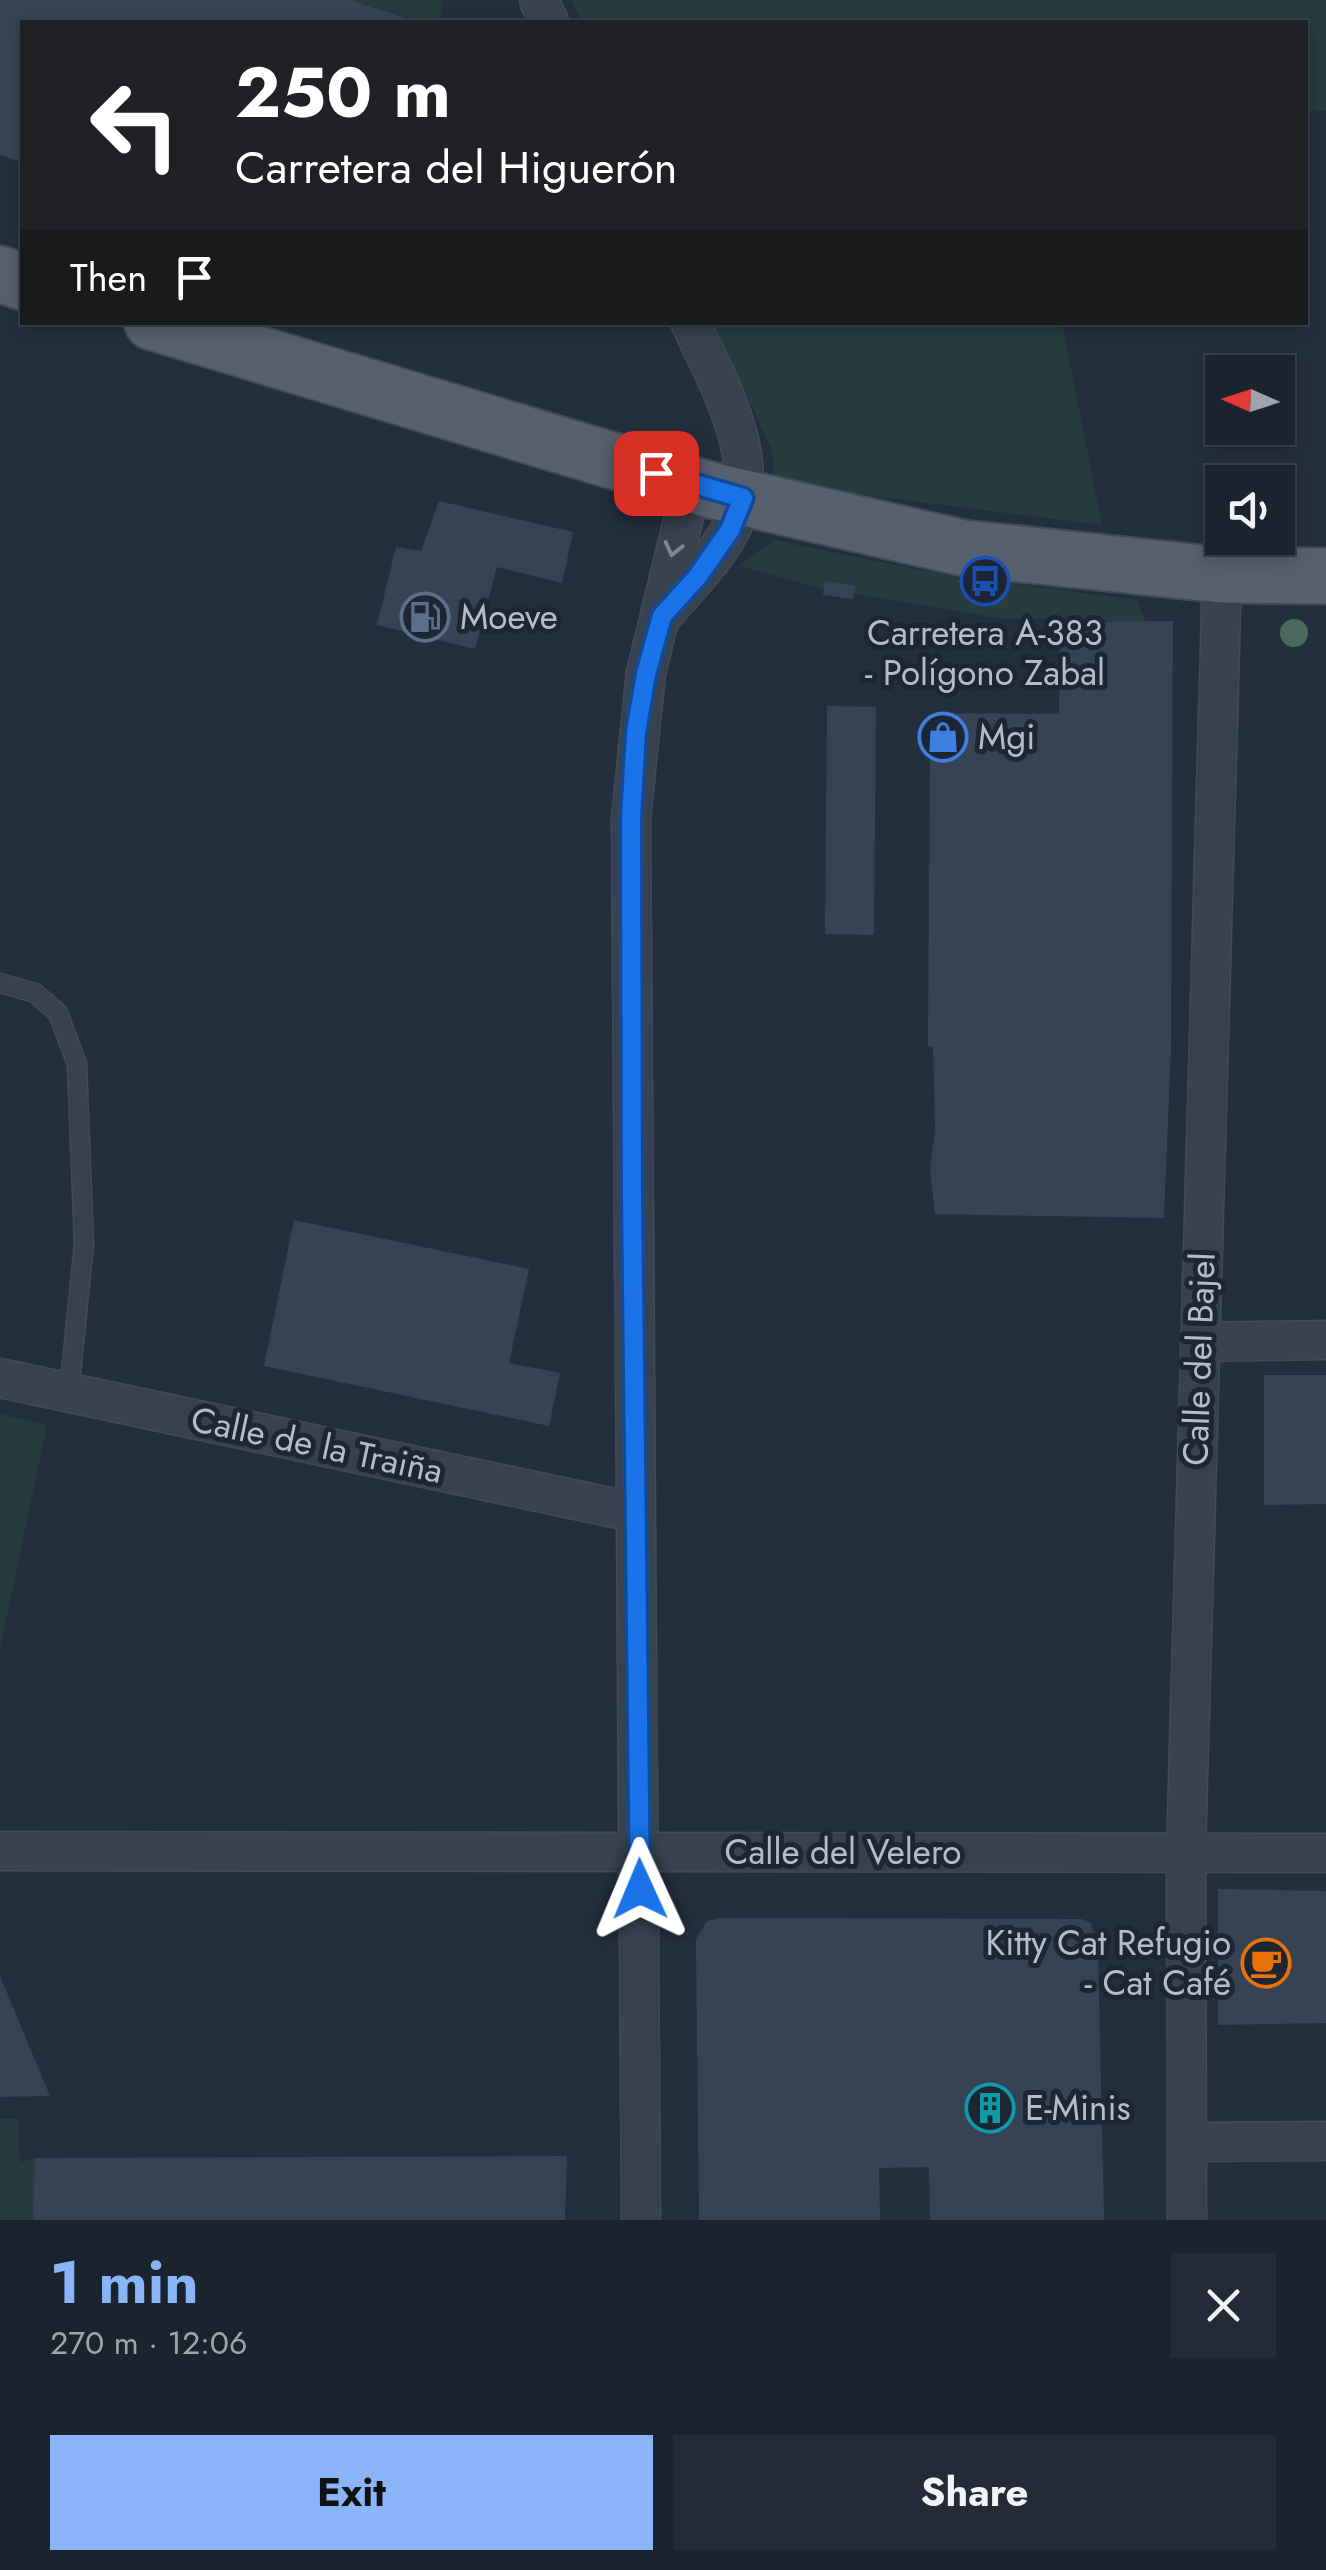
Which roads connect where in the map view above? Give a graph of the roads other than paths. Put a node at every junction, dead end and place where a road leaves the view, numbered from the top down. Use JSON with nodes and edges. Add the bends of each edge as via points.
{"nodes":[{"id":1,"x":162,"y":325,"type":"edge"},
{"id":2,"x":691,"y":325,"type":"edge"},
{"id":3,"x":717,"y":491,"type":"junction"},
{"id":4,"x":1222,"y":575,"type":"junction"},
{"id":5,"x":1326,"y":576,"type":"edge"},
{"id":6,"x":662,"y":616,"type":"junction"},
{"id":7,"x":0,"y":983,"type":"edge"},
{"id":8,"x":1326,"y":1340,"type":"edge"},
{"id":9,"x":1200,"y":1342,"type":"junction"},
{"id":10,"x":0,"y":1378,"type":"edge"},
{"id":11,"x":70,"y":1392,"type":"junction"},
{"id":12,"x":633,"y":1512,"type":"junction"},
{"id":13,"x":0,"y":1850,"type":"edge"},
{"id":14,"x":640,"y":1852,"type":"junction"},
{"id":15,"x":1186,"y":1852,"type":"junction"},
{"id":16,"x":1326,"y":1852,"type":"edge"},
{"id":17,"x":1326,"y":2140,"type":"edge"},
{"id":18,"x":1187,"y":2142,"type":"junction"},
{"id":19,"x":641,"y":2220,"type":"edge"},
{"id":20,"x":1187,"y":2220,"type":"edge"}],
"edges":[{"from":1,"to":3,"type":"main road"},
{"from":2,"to":3,"type":"street","via":[[736,422]]},
{"from":3,"to":4,"type":"main road","via":[[963,548]]},
{"from":3,"to":6,"type":"street","one_way":true,"via":[[670,560]]},
{"from":3,"to":6,"type":"street","via":[[730,530]]},
{"from":4,"to":5,"type":"main road"},
{"from":4,"to":9,"type":"street","name":"Calle del Bajel"},
{"from":6,"to":12,"type":"street","via":[[639,713],[631,818]]},
{"from":7,"to":11,"type":"lane","via":[[35,994],[58,1013],[76,1064],[84,1244]]},
{"from":8,"to":9,"type":"street"},
{"from":9,"to":15,"type":"street","name":"Calle del Bajel"},
{"from":10,"to":11,"type":"street","name":"Calle de la Traiña"},
{"from":11,"to":12,"type":"street","name":"Calle de la Traiña"},
{"from":12,"to":14,"type":"street"},
{"from":13,"to":14,"type":"street","name":"Calle del Velero"},
{"from":14,"to":15,"type":"street","name":"Calle del Velero"},
{"from":14,"to":19,"type":"street"},
{"from":15,"to":16,"type":"street","name":"Calle del Velero"},
{"from":15,"to":18,"type":"street","name":"Calle del Bajel"},
{"from":17,"to":18,"type":"street"},
{"from":18,"to":20,"type":"street","name":"Calle del Bajel"}]}
